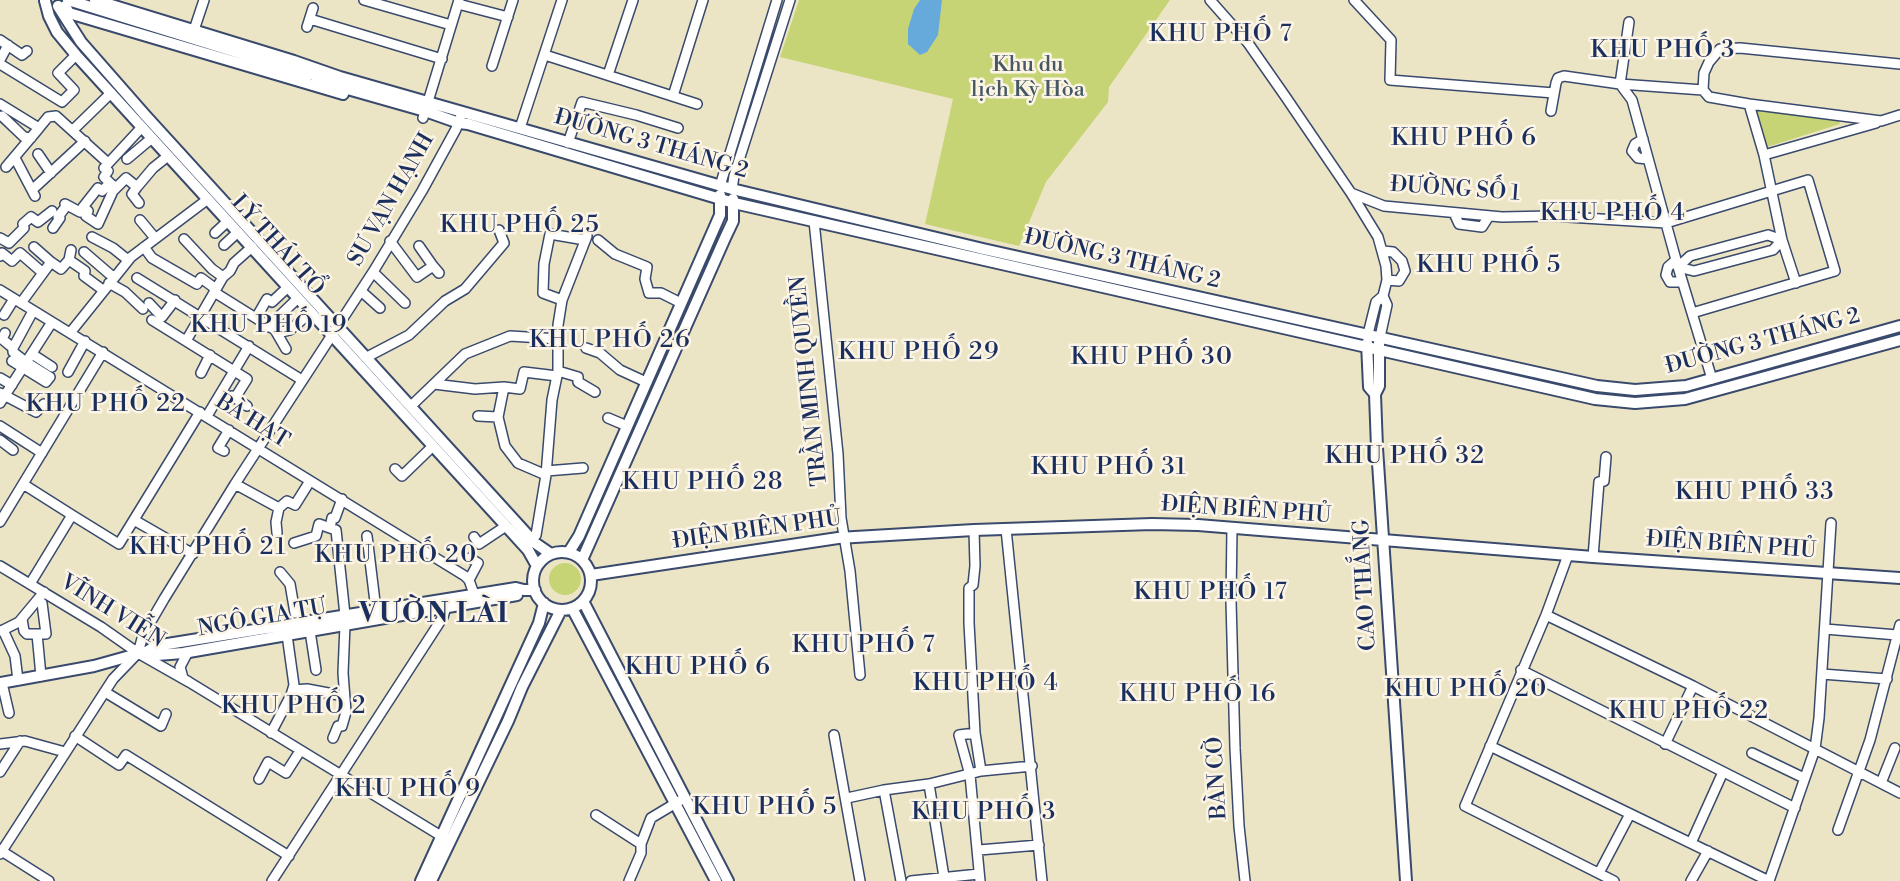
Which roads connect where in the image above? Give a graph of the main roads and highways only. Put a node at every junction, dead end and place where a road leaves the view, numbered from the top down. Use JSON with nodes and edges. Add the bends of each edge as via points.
{"nodes":[{"id":1,"x":45,"y":1,"type":"edge"},
{"id":2,"x":102,"y":1,"type":"edge"},
{"id":3,"x":63,"y":3,"type":"edge"},
{"id":4,"x":92,"y":17,"type":"junction"},
{"id":5,"x":73,"y":30,"type":"junction"},
{"id":6,"x":224,"y":57,"type":"junction"},
{"id":7,"x":339,"y":82,"type":"junction"},
{"id":8,"x":349,"y":93,"type":"junction"},
{"id":9,"x":426,"y":111,"type":"junction"},
{"id":10,"x":460,"y":118,"type":"junction"},
{"id":11,"x":170,"y":152,"type":"junction"},
{"id":12,"x":720,"y":186,"type":"junction"},
{"id":13,"x":732,"y":189,"type":"junction"},
{"id":14,"x":721,"y":200,"type":"junction"},
{"id":15,"x":734,"y":203,"type":"junction"},
{"id":16,"x":1900,"y":326,"type":"edge"},
{"id":17,"x":334,"y":330,"type":"junction"},
{"id":18,"x":1368,"y":334,"type":"junction"},
{"id":19,"x":1380,"y":337,"type":"junction"},
{"id":20,"x":1900,"y":340,"type":"edge"},
{"id":21,"x":1372,"y":349,"type":"junction"},
{"id":22,"x":1398,"y":355,"type":"junction"},
{"id":23,"x":1379,"y":372,"type":"junction"},
{"id":24,"x":1375,"y":394,"type":"junction"},
{"id":25,"x":1383,"y":540,"type":"junction"},
{"id":26,"x":570,"y":552,"type":"junction"},
{"id":27,"x":551,"y":554,"type":"junction"},
{"id":28,"x":582,"y":560,"type":"junction"},
{"id":29,"x":537,"y":566,"type":"junction"},
{"id":30,"x":591,"y":575,"type":"junction"},
{"id":31,"x":1900,"y":578,"type":"edge"},
{"id":32,"x":529,"y":590,"type":"junction"},
{"id":33,"x":583,"y":601,"type":"junction"},
{"id":34,"x":544,"y":603,"type":"junction"},
{"id":35,"x":566,"y":609,"type":"junction"},
{"id":36,"x":345,"y":620,"type":"junction"},
{"id":37,"x":143,"y":652,"type":"junction"},
{"id":38,"x":1,"y":683,"type":"edge"},
{"id":39,"x":680,"y":800,"type":"junction"},
{"id":40,"x":445,"y":838,"type":"junction"},
{"id":41,"x":421,"y":881,"type":"edge"},
{"id":42,"x":431,"y":881,"type":"edge"},
{"id":43,"x":716,"y":881,"type":"edge"},
{"id":44,"x":728,"y":881,"type":"edge"},
{"id":45,"x":1406,"y":881,"type":"edge"}],
"edges":[{"from":1,"to":3,"type":"main road","via":[[51,6]]},
{"from":1,"to":11,"type":"main road","name":"LÝ THÁI TỔ","via":[[57,32],[76,55],[152,138]]},
{"from":2,"to":7,"type":"main road","name":"ĐƯỜNG 3 THÁNG 2","via":[[305,64]]},
{"from":3,"to":4,"type":"main road","name":"ĐƯỜNG 3 THÁNG 2"},
{"from":3,"to":5,"type":"main road","name":"LÝ THÁI TỔ"},
{"from":3,"to":7,"type":"main road","name":"ĐƯỜNG 3 THÁNG 2"},
{"from":4,"to":5,"type":"main road"},
{"from":4,"to":6,"type":"main road","name":"ĐƯỜNG 3 THÁNG 2"},
{"from":5,"to":11,"type":"main road","name":"LÝ THÁI TỔ"},
{"from":6,"to":7,"type":"main road","name":"ĐƯỜNG 3 THÁNG 2"},
{"from":6,"to":8,"type":"main road","name":"ĐƯỜNG 3 THÁNG 2"},
{"from":7,"to":8,"type":"main road","name":"ĐƯỜNG 3 THÁNG 2"},
{"from":7,"to":9,"type":"main road","name":"ĐƯỜNG 3 THÁNG 2"},
{"from":8,"to":9,"type":"main road","name":"ĐƯỜNG 3 THÁNG 2"},
{"from":9,"to":10,"type":"main road","name":"ĐƯỜNG 3 THÁNG 2"},
{"from":9,"to":10,"type":"main road","name":"ĐƯỜNG 3 THÁNG 2"},
{"from":10,"to":12,"type":"main road","name":"ĐƯỜNG 3 THÁNG 2","via":[[520,128]]},
{"from":10,"to":14,"type":"main road","name":"ĐƯỜNG 3 THÁNG 2","via":[[468,124]]},
{"from":11,"to":17,"type":"main road","name":"LÝ THÁI TỔ"},
{"from":11,"to":17,"type":"main road","name":"LÝ THÁI TỔ","via":[[298,298]]},
{"from":12,"to":13,"type":"main road","name":"ĐƯỜNG 3 THÁNG 2"},
{"from":12,"to":14,"type":"main road"},
{"from":13,"to":15,"type":"main road"},
{"from":13,"to":18,"type":"main road","name":"ĐƯỜNG 3 THÁNG 2"},
{"from":14,"to":15,"type":"main road","name":"ĐƯỜNG 3 THÁNG 2"},
{"from":14,"to":26,"type":"main road","via":[[720,215]]},
{"from":15,"to":21,"type":"main road","name":"ĐƯỜNG 3 THÁNG 2"},
{"from":15,"to":28,"type":"main road","via":[[733,221]]},
{"from":16,"to":19,"type":"main road","name":"ĐƯỜNG 3 THÁNG 2","via":[[1712,379],[1661,389],[1610,388]]},
{"from":17,"to":27,"type":"main road","name":"LÝ THÁI TỔ","via":[[367,357],[532,539]]},
{"from":17,"to":29,"type":"main road","name":"LÝ THÁI TỔ","via":[[528,550]]},
{"from":18,"to":19,"type":"main road","name":"ĐƯỜNG 3 THÁNG 2"},
{"from":18,"to":21,"type":"main road","name":"CAO THẮNG"},
{"from":19,"to":21,"type":"main road","name":"CAO THẮNG"},
{"from":20,"to":22,"type":"main road","name":"ĐƯỜNG 3 THÁNG 2","via":[[1702,396],[1648,403],[1595,399]]},
{"from":21,"to":22,"type":"main road","name":"ĐƯỜNG 3 THÁNG 2"},
{"from":21,"to":23,"type":"main road","name":"CAO THẮNG"},
{"from":21,"to":24,"type":"main road","name":"CAO THẮNG","via":[[1369,387]]},
{"from":22,"to":23,"type":"main road"},
{"from":23,"to":24,"type":"main road","name":"CAO THẮNG"},
{"from":24,"to":25,"type":"main road","name":"CAO THẮNG"},
{"from":25,"to":30,"type":"main road","name":"ĐIỆN BIÊN PHỦ","via":[[1152,524],[974,530],[846,537]]},
{"from":25,"to":31,"type":"main road","name":"ĐIỆN BIÊN PHỦ"},
{"from":25,"to":45,"type":"main road","name":"CAO THẮNG"},
{"from":26,"to":27,"type":"main road"},
{"from":26,"to":28,"type":"main road"},
{"from":27,"to":29,"type":"main road"},
{"from":28,"to":30,"type":"main road"},
{"from":29,"to":32,"type":"main road"},
{"from":30,"to":33,"type":"main road","via":[[590,589]]},
{"from":32,"to":34,"type":"main road"},
{"from":32,"to":36,"type":"main road","name":"NGÔ GIA TỰ","via":[[446,607]]},
{"from":32,"to":36,"type":"main road","name":"NGÔ GIA TỰ","via":[[474,594],[376,610]]},
{"from":33,"to":35,"type":"main road"},
{"from":33,"to":39,"type":"main road"},
{"from":34,"to":35,"type":"main road"},
{"from":34,"to":40,"type":"main road","via":[[539,623]]},
{"from":35,"to":39,"type":"main road"},
{"from":35,"to":40,"type":"main road"},
{"from":36,"to":37,"type":"main road","name":"NGÔ GIA TỰ","via":[[155,646]]},
{"from":36,"to":37,"type":"main road","name":"NGÔ GIA TỰ","via":[[310,631],[188,652]]},
{"from":37,"to":38,"type":"main road","name":"NGÔ GIA TỰ","via":[[94,666]]},
{"from":39,"to":43,"type":"main road"},
{"from":39,"to":44,"type":"main road"},
{"from":40,"to":41,"type":"main road"},
{"from":40,"to":42,"type":"main road"}]}
